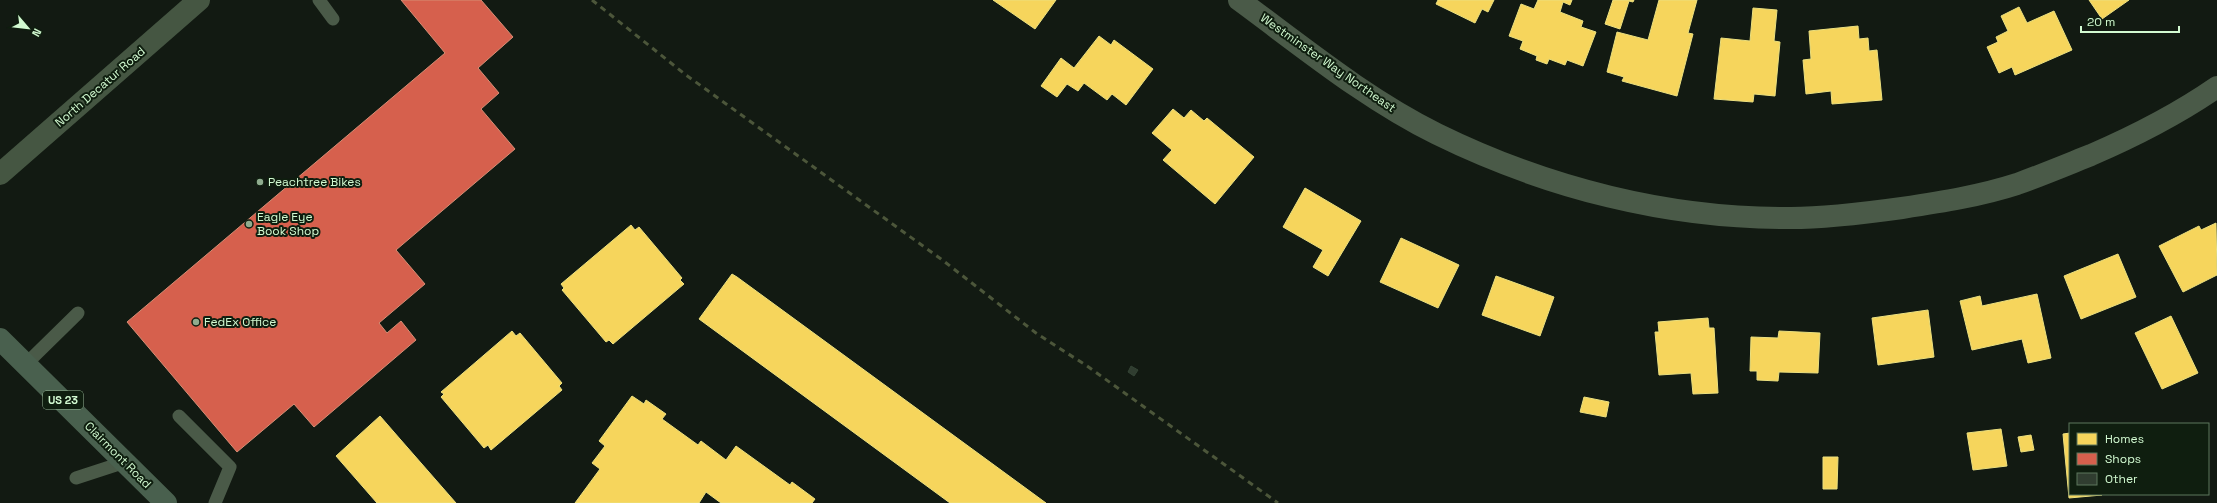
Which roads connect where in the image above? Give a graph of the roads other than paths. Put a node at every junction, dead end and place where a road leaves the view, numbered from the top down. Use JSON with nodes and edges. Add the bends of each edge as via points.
{"nodes":[{"id":1,"x":199,"y":0,"type":"edge"},
{"id":2,"x":319,"y":0,"type":"edge"},
{"id":3,"x":1239,"y":0,"type":"edge"},
{"id":4,"x":1254,"y":7,"type":"edge"},
{"id":5,"x":333,"y":19,"type":"dead end"},
{"id":6,"x":2217,"y":86,"type":"edge"},
{"id":7,"x":0,"y":174,"type":"edge"},
{"id":8,"x":78,"y":313,"type":"dead end"},
{"id":9,"x":0,"y":339,"type":"edge"},
{"id":10,"x":26,"y":364,"type":"junction"},
{"id":11,"x":179,"y":416,"type":"dead end"},
{"id":12,"x":125,"y":462,"type":"junction"},
{"id":13,"x":76,"y":478,"type":"dead end"},
{"id":14,"x":166,"y":503,"type":"edge"},
{"id":15,"x":215,"y":503,"type":"edge"}],
"edges":[{"from":1,"to":7,"type":"main road","name":"North Decatur Road"},
{"from":2,"to":5,"type":"lane"},
{"from":3,"to":4,"type":"street","name":"Westminster Way Northeast"},
{"from":4,"to":6,"type":"street","name":"Westminster Way Northeast","via":[[1387,107],[1437,134],[1491,158],[1586,191],[1688,211],[1741,216],[1791,218],[1846,214],[1940,202],[2015,184],[2118,143],[2164,120]]},
{"from":8,"to":10,"type":"lane"},
{"from":9,"to":10,"type":"main road","name":"Clairmont Road","number":"US 23"},
{"from":10,"to":12,"type":"main road","name":"Clairmont Road","number":"US 23"},
{"from":11,"to":15,"type":"lane","via":[[230,468]]},
{"from":12,"to":13,"type":"lane"},
{"from":12,"to":14,"type":"main road","name":"Clairmont Road","number":"US 23"}]}
